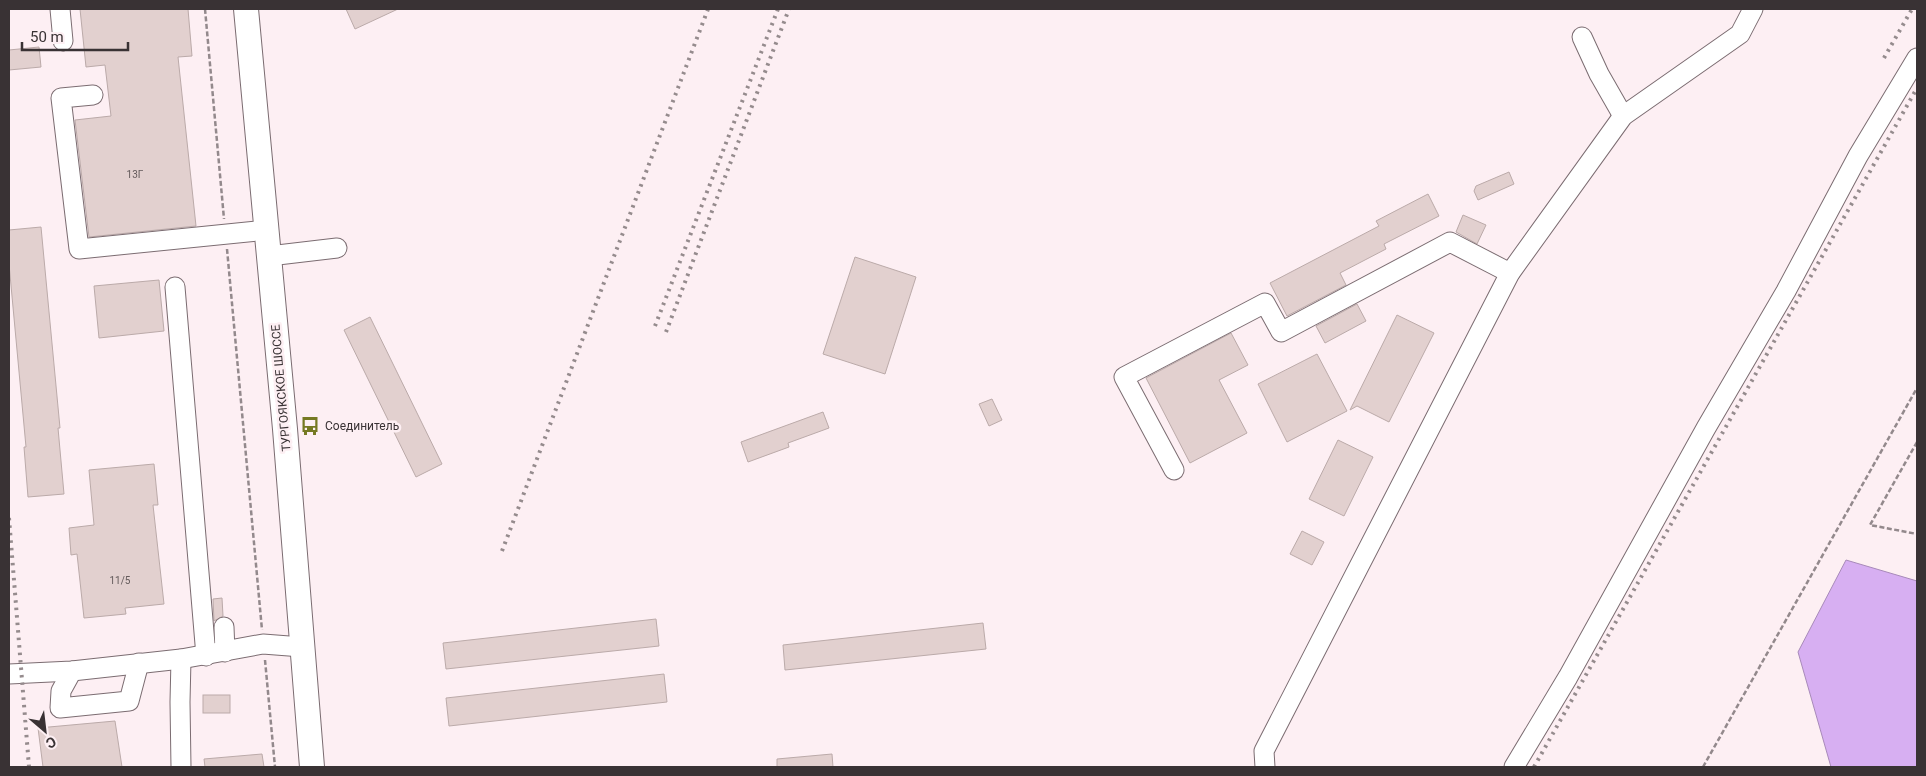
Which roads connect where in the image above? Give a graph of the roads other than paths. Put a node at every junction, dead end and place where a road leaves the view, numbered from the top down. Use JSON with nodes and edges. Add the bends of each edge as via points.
{"nodes":[{"id":1,"x":60,"y":9,"type":"edge"},
{"id":2,"x":246,"y":9,"type":"edge"},
{"id":3,"x":1753,"y":9,"type":"edge"},
{"id":4,"x":1582,"y":37,"type":"dead end"},
{"id":5,"x":63,"y":40,"type":"dead end"},
{"id":6,"x":1917,"y":58,"type":"edge"},
{"id":7,"x":93,"y":94,"type":"dead end"},
{"id":8,"x":1623,"y":116,"type":"junction"},
{"id":9,"x":267,"y":230,"type":"junction"},
{"id":10,"x":337,"y":248,"type":"dead end"},
{"id":11,"x":269,"y":256,"type":"junction"},
{"id":12,"x":1510,"y":273,"type":"junction"},
{"id":13,"x":175,"y":287,"type":"dead end"},
{"id":14,"x":1174,"y":470,"type":"dead end"},
{"id":15,"x":224,"y":627,"type":"dead end"},
{"id":16,"x":302,"y":648,"type":"junction"},
{"id":17,"x":225,"y":652,"type":"junction"},
{"id":18,"x":206,"y":656,"type":"junction"},
{"id":19,"x":181,"y":659,"type":"junction"},
{"id":20,"x":139,"y":664,"type":"junction"},
{"id":21,"x":72,"y":671,"type":"junction"},
{"id":22,"x":9,"y":674,"type":"edge"},
{"id":23,"x":181,"y":767,"type":"edge"},
{"id":24,"x":312,"y":767,"type":"edge"},
{"id":25,"x":1266,"y":767,"type":"edge"},
{"id":26,"x":1514,"y":767,"type":"edge"}],
"edges":[{"from":1,"to":5,"type":"lane"},
{"from":2,"to":9,"type":"main road","name":"ТУРГОЯКСКОЕ ШОССЕ"},
{"from":3,"to":8,"type":"lane","via":[[1740,34]]},
{"from":4,"to":8,"type":"lane"},
{"from":6,"to":26,"type":"lane","via":[[1858,156],[1786,292]]},
{"from":7,"to":9,"type":"lane","via":[[60,98],[79,249]]},
{"from":8,"to":12,"type":"lane"},
{"from":9,"to":11,"type":"main road","name":"ТУРГОЯКСКОЕ ШОССЕ"},
{"from":10,"to":11,"type":"lane"},
{"from":11,"to":16,"type":"main road","name":"ТУРГОЯКСКОЕ ШОССЕ"},
{"from":12,"to":14,"type":"lane","via":[[1450,242],[1280,332],[1265,303],[1124,377]]},
{"from":12,"to":25,"type":"lane","via":[[1264,750]]},
{"from":13,"to":18,"type":"lane"},
{"from":15,"to":17,"type":"lane"},
{"from":16,"to":17,"type":"lane","via":[[263,644]]},
{"from":16,"to":24,"type":"main road","name":"ТУРГОЯКСКОЕ ШОССЕ"},
{"from":17,"to":18,"type":"lane"},
{"from":18,"to":19,"type":"lane"},
{"from":19,"to":20,"type":"lane"},
{"from":19,"to":23,"type":"lane"},
{"from":20,"to":21,"type":"lane"},
{"from":20,"to":21,"type":"lane","via":[[129,701],[60,708],[60,690]]},
{"from":21,"to":22,"type":"lane"}]}
